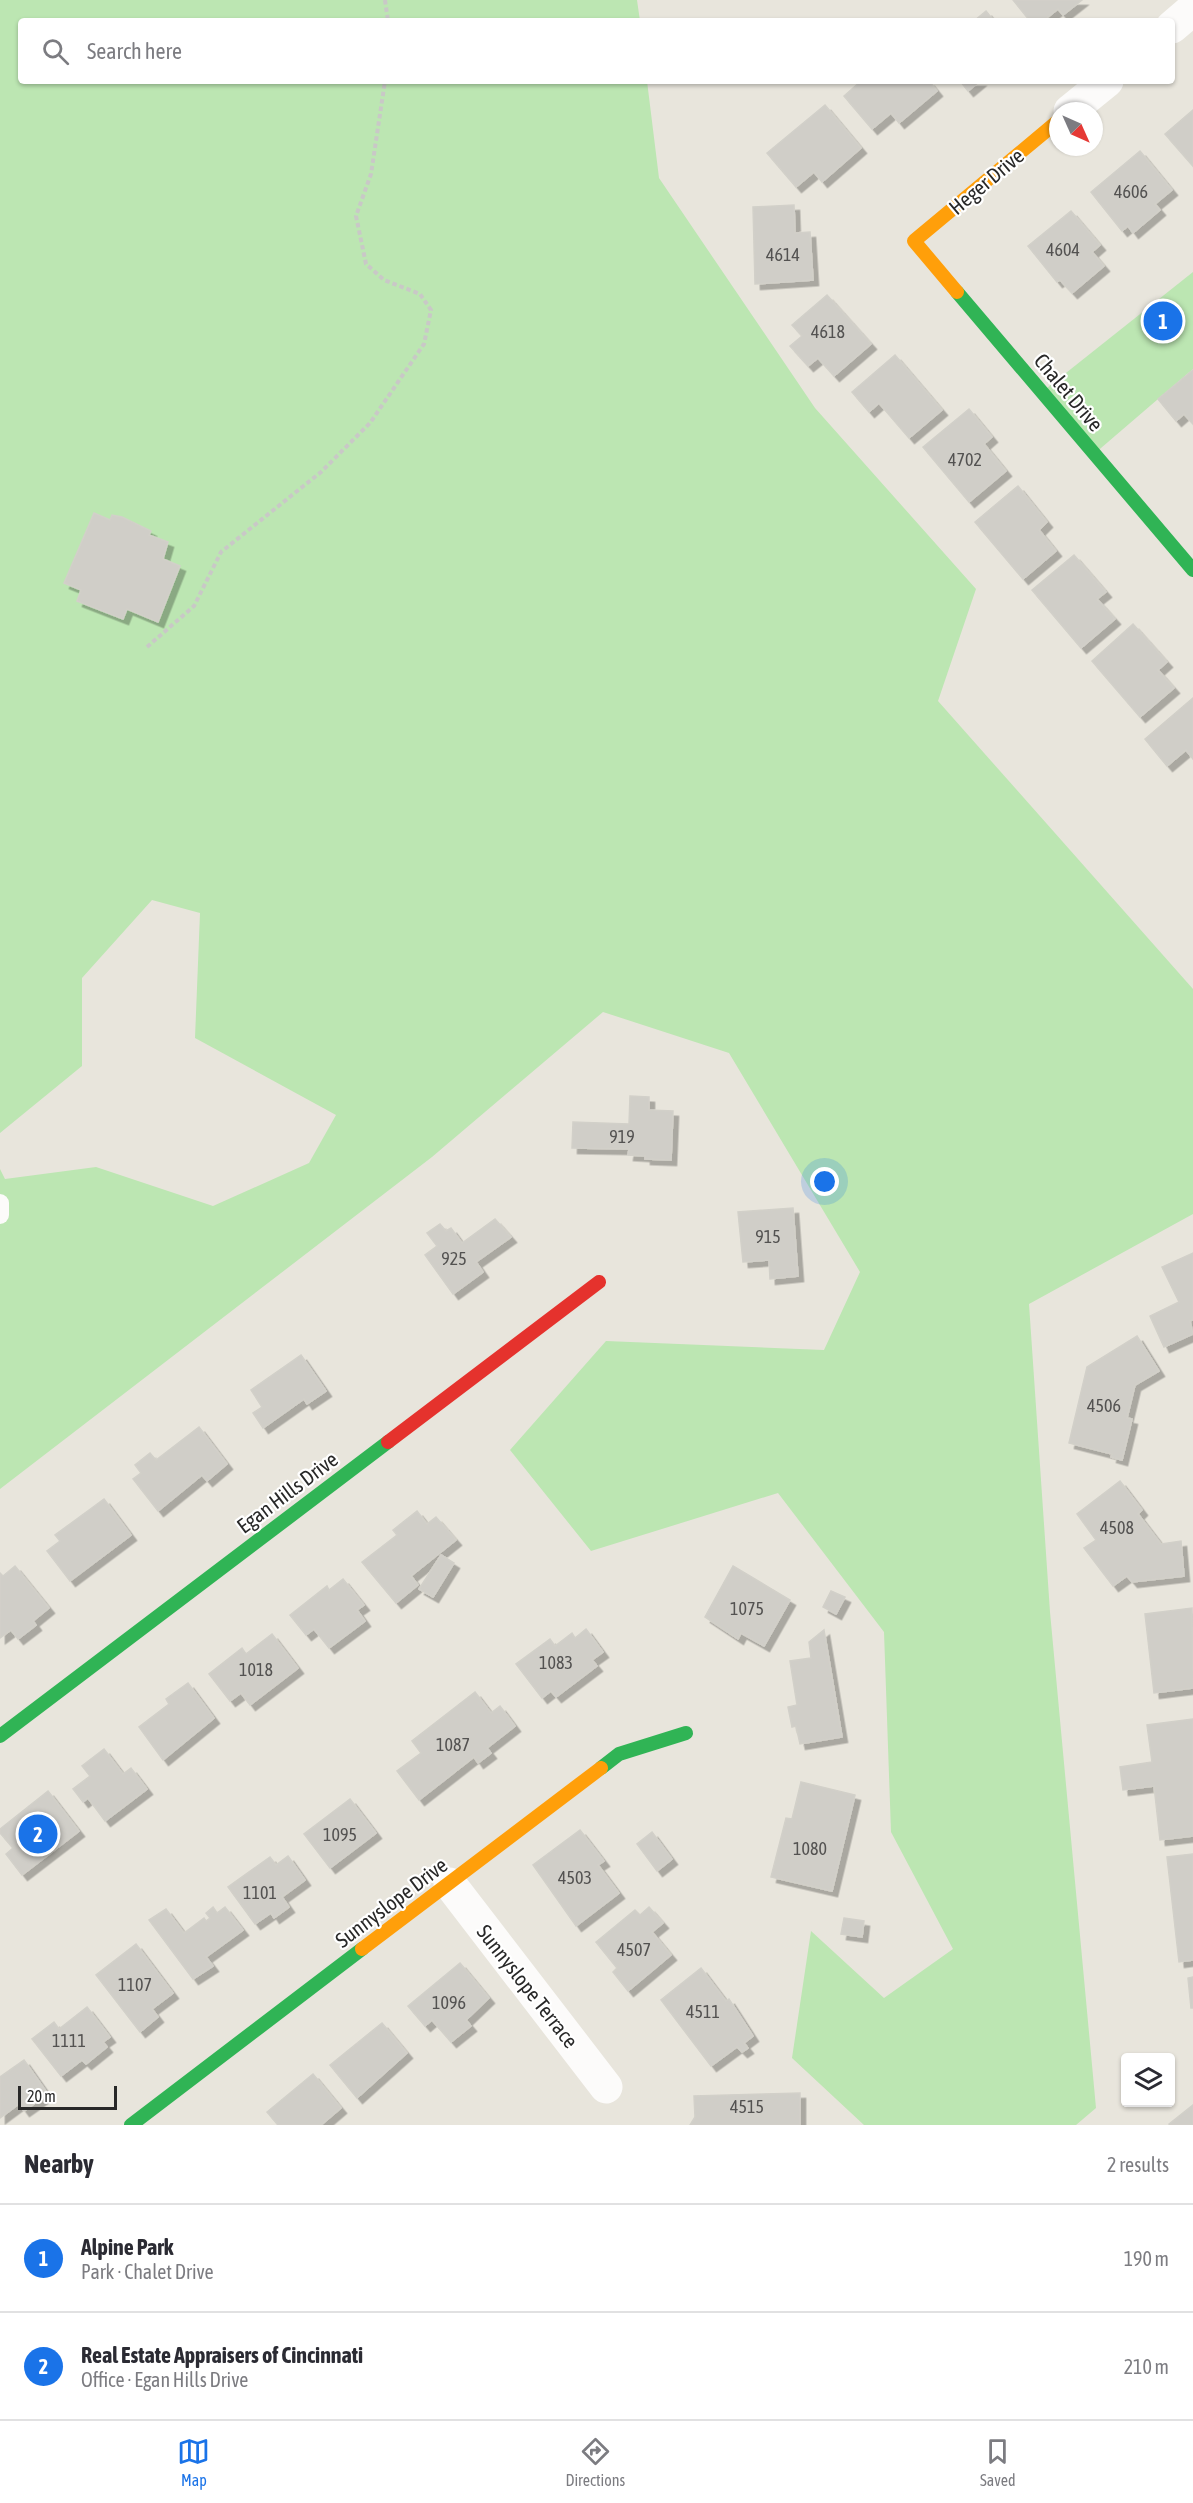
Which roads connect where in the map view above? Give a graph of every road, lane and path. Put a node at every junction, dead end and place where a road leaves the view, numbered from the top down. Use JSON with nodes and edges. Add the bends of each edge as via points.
{"nodes":[{"id":1,"x":385,"y":0,"type":"edge"},
{"id":2,"x":1193,"y":9,"type":"edge"},
{"id":3,"x":388,"y":18,"type":"edge"},
{"id":4,"x":1175,"y":24,"type":"edge"},
{"id":5,"x":385,"y":84,"type":"edge"},
{"id":6,"x":1103,"y":84,"type":"edge"},
{"id":7,"x":1081,"y":102,"type":"edge"},
{"id":8,"x":1049,"y":128,"type":"edge"},
{"id":9,"x":914,"y":241,"type":"joint"},
{"id":10,"x":1193,"y":570,"type":"edge"},
{"id":11,"x":147,"y":647,"type":"dead end"},
{"id":12,"x":0,"y":1203,"type":"edge"},
{"id":13,"x":0,"y":1215,"type":"edge"},
{"id":14,"x":599,"y":1282,"type":"dead end"},
{"id":15,"x":686,"y":1733,"type":"dead end"},
{"id":16,"x":0,"y":1736,"type":"edge"},
{"id":17,"x":450,"y":1884,"type":"junction"},
{"id":18,"x":606,"y":2087,"type":"dead end"},
{"id":19,"x":131,"y":2125,"type":"edge"}],
"edges":[{"from":1,"to":3,"type":"path"},
{"from":2,"to":4,"type":"street"},
{"from":5,"to":11,"type":"path","via":[[371,174],[356,216],[366,264],[384,280],[420,294],[430,310],[424,344],[370,423],[321,472],[221,552],[194,606]]},
{"from":6,"to":7,"type":"street"},
{"from":8,"to":9,"type":"street","name":"Heger Drive"},
{"from":9,"to":10,"type":"street","name":"Chalet Drive"},
{"from":12,"to":13,"type":"lane"},
{"from":14,"to":16,"type":"street","name":"Egan Hills Drive"},
{"from":15,"to":17,"type":"street","name":"Sunnyslope Drive","via":[[619,1754]]},
{"from":17,"to":18,"type":"street","name":"Sunnyslope Terrace"},
{"from":17,"to":19,"type":"street","name":"Sunnyslope Drive"}]}
